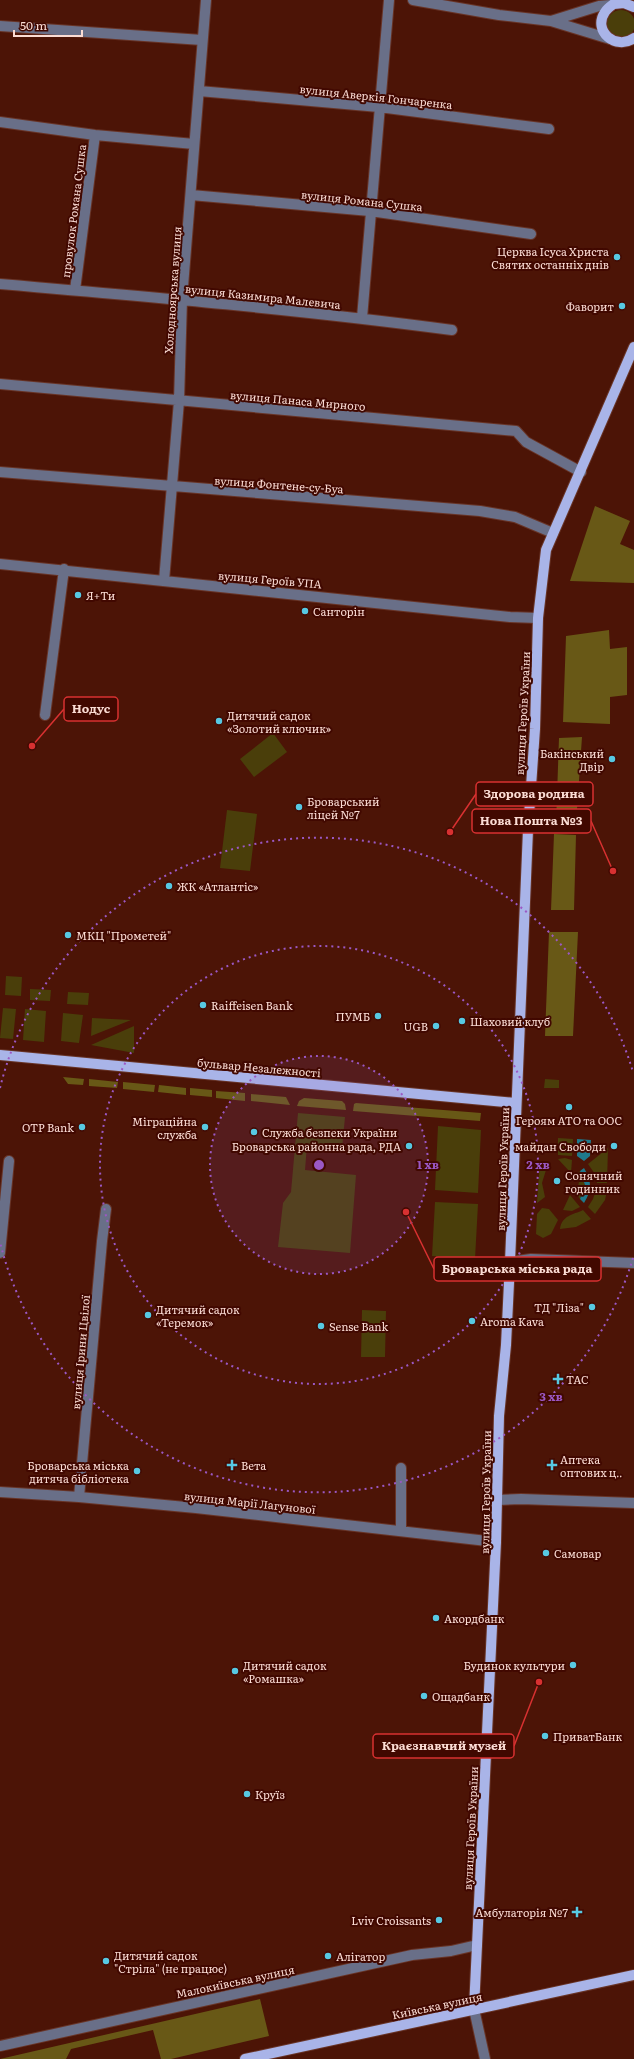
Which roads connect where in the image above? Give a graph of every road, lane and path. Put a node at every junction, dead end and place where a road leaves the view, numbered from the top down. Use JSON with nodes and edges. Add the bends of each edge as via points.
{"nodes":[{"id":1,"x":206,"y":0,"type":"edge"},
{"id":2,"x":389,"y":0,"type":"edge"},
{"id":3,"x":413,"y":0,"type":"edge"},
{"id":4,"x":615,"y":3,"type":"edge"},
{"id":5,"x":634,"y":7,"type":"edge"},
{"id":6,"x":550,"y":21,"type":"junction"},
{"id":7,"x":0,"y":26,"type":"edge"},
{"id":8,"x":634,"y":38,"type":"edge"},
{"id":9,"x":202,"y":40,"type":"junction"},
{"id":10,"x":614,"y":41,"type":"junction"},
{"id":11,"x":634,"y":49,"type":"edge"},
{"id":12,"x":199,"y":91,"type":"junction"},
{"id":13,"x":379,"y":107,"type":"junction"},
{"id":14,"x":0,"y":122,"type":"edge"},
{"id":15,"x":549,"y":129,"type":"dead end"},
{"id":16,"x":95,"y":135,"type":"junction"},
{"id":17,"x":194,"y":144,"type":"junction"},
{"id":18,"x":191,"y":195,"type":"junction"},
{"id":19,"x":370,"y":211,"type":"junction"},
{"id":20,"x":531,"y":234,"type":"dead end"},
{"id":21,"x":0,"y":284,"type":"edge"},
{"id":22,"x":75,"y":290,"type":"junction"},
{"id":23,"x":182,"y":299,"type":"junction"},
{"id":24,"x":362,"y":318,"type":"junction"},
{"id":25,"x":452,"y":330,"type":"dead end"},
{"id":26,"x":634,"y":347,"type":"edge"},
{"id":27,"x":0,"y":384,"type":"edge"},
{"id":28,"x":179,"y":401,"type":"junction"},
{"id":29,"x":0,"y":472,"type":"edge"},
{"id":30,"x":581,"y":472,"type":"junction"},
{"id":31,"x":172,"y":488,"type":"junction"},
{"id":32,"x":553,"y":533,"type":"junction"},
{"id":33,"x":0,"y":564,"type":"edge"},
{"id":34,"x":64,"y":569,"type":"junction"},
{"id":35,"x":164,"y":581,"type":"junction"},
{"id":36,"x":538,"y":618,"type":"junction"},
{"id":37,"x":45,"y":715,"type":"dead end"},
{"id":38,"x":0,"y":1055,"type":"edge"},
{"id":39,"x":516,"y":1103,"type":"junction"},
{"id":40,"x":8,"y":1161,"type":"dead end"},
{"id":41,"x":106,"y":1209,"type":"dead end"},
{"id":42,"x":0,"y":1253,"type":"edge"},
{"id":43,"x":510,"y":1262,"type":"junction"},
{"id":44,"x":634,"y":1263,"type":"edge"},
{"id":45,"x":401,"y":1468,"type":"dead end"},
{"id":46,"x":0,"y":1492,"type":"edge"},
{"id":47,"x":80,"y":1497,"type":"junction"},
{"id":48,"x":497,"y":1500,"type":"junction"},
{"id":49,"x":634,"y":1503,"type":"edge"},
{"id":50,"x":401,"y":1530,"type":"junction"},
{"id":51,"x":496,"y":1542,"type":"junction"},
{"id":52,"x":477,"y":1945,"type":"junction"},
{"id":53,"x":634,"y":1975,"type":"edge"},
{"id":54,"x":474,"y":2009,"type":"junction"},
{"id":55,"x":0,"y":2046,"type":"edge"},
{"id":56,"x":245,"y":2059,"type":"edge"},
{"id":57,"x":486,"y":2059,"type":"edge"}],
"edges":[{"from":1,"to":9,"type":"street","name":"Холодноярська вулиця"},
{"from":2,"to":13,"type":"street"},
{"from":3,"to":6,"type":"street"},
{"from":4,"to":5,"type":"main road"},
{"from":4,"to":6,"type":"street"},
{"from":4,"to":10,"type":"main road","via":[[604,12],[601,22],[603,31]]},
{"from":6,"to":10,"type":"street"},
{"from":7,"to":9,"type":"street"},
{"from":8,"to":10,"type":"main road","via":[[627,42]]},
{"from":9,"to":12,"type":"street","name":"Холодноярська вулиця"},
{"from":10,"to":11,"type":"main road"},
{"from":12,"to":13,"type":"street","name":"вулиця Аверкія Гончаренка"},
{"from":12,"to":17,"type":"street","name":"Холодноярська вулиця"},
{"from":13,"to":15,"type":"street","name":"вулиця Аверкія Гончаренка"},
{"from":13,"to":19,"type":"street"},
{"from":14,"to":16,"type":"street"},
{"from":16,"to":17,"type":"street"},
{"from":16,"to":22,"type":"street","name":"провулок Романа Сушка"},
{"from":17,"to":18,"type":"street","name":"Холодноярська вулиця"},
{"from":18,"to":19,"type":"street","name":"вулиця Романа Сушка"},
{"from":18,"to":23,"type":"street","name":"Холодноярська вулиця"},
{"from":19,"to":20,"type":"street","name":"вулиця Романа Сушка"},
{"from":19,"to":24,"type":"street"},
{"from":21,"to":22,"type":"street","name":"вулиця Казимира Малевича"},
{"from":22,"to":23,"type":"street","name":"вулиця Казимира Малевича"},
{"from":23,"to":24,"type":"street","name":"вулиця Казимира Малевича"},
{"from":23,"to":28,"type":"street","name":"Холодноярська вулиця"},
{"from":24,"to":25,"type":"street","name":"вулиця Казимира Малевича"},
{"from":26,"to":30,"type":"main road","name":"вулиця Героїв України"},
{"from":27,"to":28,"type":"street","name":"вулиця Панаса Мирного"},
{"from":28,"to":30,"type":"street","name":"вулиця Панаса Мирного","via":[[516,431],[526,442]]},
{"from":28,"to":31,"type":"street","name":"Холодноярська вулиця"},
{"from":29,"to":31,"type":"street","name":"вулиця Фонтене-су-Буа"},
{"from":30,"to":32,"type":"main road","name":"вулиця Героїв України"},
{"from":31,"to":32,"type":"street","name":"вулиця Фонтене-су-Буа","via":[[480,511],[515,517]]},
{"from":31,"to":35,"type":"street","name":"Холодноярська вулиця"},
{"from":32,"to":36,"type":"main road","name":"вулиця Героїв України","via":[[546,550]]},
{"from":33,"to":34,"type":"street","name":"вулиця Героїв УПА"},
{"from":34,"to":35,"type":"street","name":"вулиця Героїв УПА"},
{"from":34,"to":37,"type":"street"},
{"from":35,"to":36,"type":"street","name":"вулиця Героїв УПА"},
{"from":36,"to":39,"type":"main road","name":"вулиця Героїв України","via":[[535,729]]},
{"from":38,"to":39,"type":"main road","name":"бульвар Незалежності"},
{"from":39,"to":43,"type":"main road","name":"вулиця Героїв України"},
{"from":40,"to":42,"type":"street"},
{"from":41,"to":47,"type":"street","name":"вулиця Ірини Цвілої"},
{"from":43,"to":44,"type":"street","via":[[531,1259]]},
{"from":43,"to":48,"type":"main road","name":"вулиця Героїв України","via":[[499,1416]]},
{"from":45,"to":50,"type":"street"},
{"from":46,"to":47,"type":"street","name":"вулиця Марії Лагунової"},
{"from":47,"to":50,"type":"street","name":"вулиця Марії Лагунової"},
{"from":48,"to":49,"type":"street","via":[[521,1498]]},
{"from":48,"to":51,"type":"main road","name":"вулиця Героїв України"},
{"from":50,"to":51,"type":"street","name":"вулиця Марії Лагунової"},
{"from":51,"to":52,"type":"main road","name":"вулиця Героїв України"},
{"from":52,"to":54,"type":"main road","name":"вулиця Героїв України"},
{"from":52,"to":55,"type":"street","name":"Малокиївська вулиця","via":[[412,1955]]},
{"from":53,"to":54,"type":"main road","name":"Київська вулиця"},
{"from":54,"to":56,"type":"main road","name":"Київська вулиця"},
{"from":54,"to":57,"type":"street"}]}
